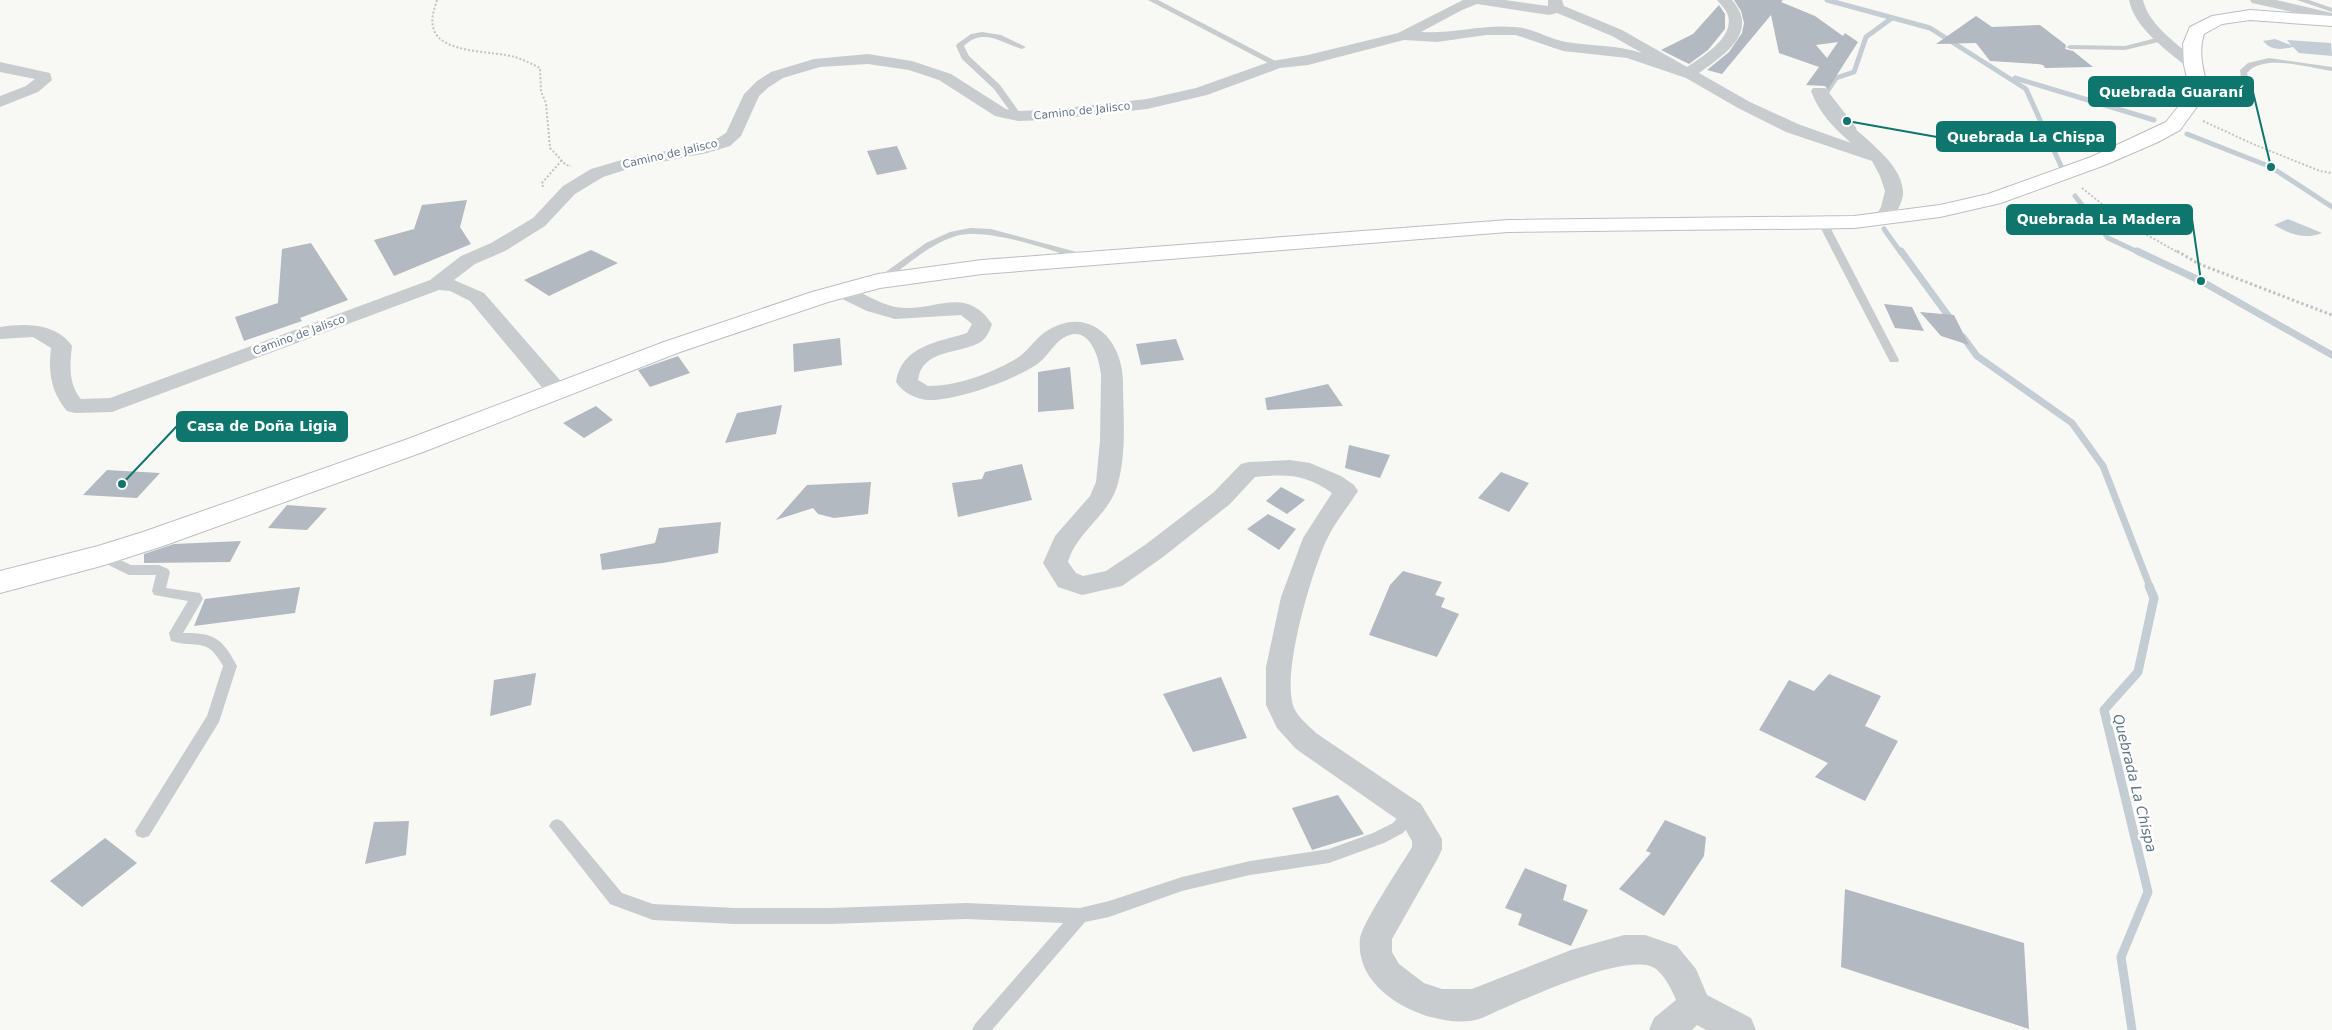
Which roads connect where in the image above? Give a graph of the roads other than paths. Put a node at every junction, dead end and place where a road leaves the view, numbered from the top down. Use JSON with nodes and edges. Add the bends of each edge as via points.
{"nodes":[{"id":1,"x":1152,"y":0,"type":"edge"},
{"id":2,"x":1724,"y":0,"type":"edge"},
{"id":3,"x":2136,"y":0,"type":"edge"},
{"id":4,"x":2257,"y":0,"type":"edge"},
{"id":5,"x":2301,"y":0,"type":"edge"},
{"id":6,"x":1556,"y":4,"type":"edge"},
{"id":7,"x":2332,"y":10,"type":"edge"},
{"id":8,"x":2332,"y":17,"type":"edge"},
{"id":9,"x":2332,"y":21,"type":"edge"},
{"id":10,"x":1403,"y":36,"type":"junction"},
{"id":11,"x":2164,"y":38,"type":"junction"},
{"id":12,"x":1022,"y":47,"type":"dead end"},
{"id":13,"x":2070,"y":47,"type":"dead end"},
{"id":14,"x":1277,"y":64,"type":"junction"},
{"id":15,"x":2193,"y":65,"type":"junction"},
{"id":16,"x":0,"y":67,"type":"edge"},
{"id":17,"x":2332,"y":69,"type":"edge"},
{"id":18,"x":1687,"y":74,"type":"junction"},
{"id":19,"x":1819,"y":91,"type":"dead end"},
{"id":20,"x":0,"y":102,"type":"edge"},
{"id":21,"x":2189,"y":104,"type":"junction"},
{"id":22,"x":1018,"y":116,"type":"junction"},
{"id":23,"x":1878,"y":158,"type":"junction"},
{"id":24,"x":1883,"y":219,"type":"junction"},
{"id":25,"x":1823,"y":223,"type":"junction"},
{"id":26,"x":1096,"y":259,"type":"junction"},
{"id":27,"x":878,"y":281,"type":"junction"},
{"id":28,"x":436,"y":284,"type":"junction"},
{"id":29,"x":841,"y":291,"type":"junction"},
{"id":30,"x":0,"y":333,"type":"edge"},
{"id":31,"x":1894,"y":360,"type":"dead end"},
{"id":32,"x":558,"y":392,"type":"junction"},
{"id":33,"x":101,"y":556,"type":"junction"},
{"id":34,"x":0,"y":582,"type":"edge"},
{"id":35,"x":1411,"y":813,"type":"junction"},
{"id":36,"x":556,"y":826,"type":"dead end"},
{"id":37,"x":143,"y":831,"type":"dead end"},
{"id":38,"x":1080,"y":916,"type":"junction"},
{"id":39,"x":1695,"y":1006,"type":"junction"},
{"id":40,"x":981,"y":1030,"type":"edge"},
{"id":41,"x":1666,"y":1030,"type":"edge"},
{"id":42,"x":1739,"y":1030,"type":"edge"}],
"edges":[{"from":1,"to":14,"type":"lane"},
{"from":2,"to":18,"type":"street","via":[[1737,17],[1738,26],[1727,43]]},
{"from":3,"to":11,"type":"street","via":[[2144,18]]},
{"from":4,"to":8,"type":"street"},
{"from":5,"to":7,"type":"lane"},
{"from":6,"to":10,"type":"street","name":"Camino de Jalisco","via":[[1549,11],[1476,0]]},
{"from":6,"to":18,"type":"street","via":[[1613,31]]},
{"from":9,"to":15,"type":"main road","via":[[2259,15],[2218,20],[2196,31],[2192,44]]},
{"from":10,"to":14,"type":"street","name":"Camino de Jalisco","via":[[1308,60]]},
{"from":10,"to":18,"type":"street","via":[[1437,38],[1510,30],[1563,46],[1629,54]]},
{"from":11,"to":13,"type":"lane","via":[[2126,48]]},
{"from":11,"to":15,"type":"street"},
{"from":12,"to":22,"type":"lane","via":[[996,34],[973,36],[960,46],[965,57],[997,87]]},
{"from":14,"to":22,"type":"street","name":"Camino de Jalisco","via":[[1201,92],[1147,104]]},
{"from":15,"to":21,"type":"main road","via":[[2198,86]]},
{"from":16,"to":20,"type":"street","via":[[44,76],[44,80],[32,89]]},
{"from":17,"to":21,"type":"lane","via":[[2260,62],[2243,72],[2247,93],[2240,100]]},
{"from":18,"to":23,"type":"street","via":[[1792,128]]},
{"from":19,"to":23,"type":"street","via":[[1833,116]]},
{"from":21,"to":24,"type":"main road","via":[[2173,126],[2064,173],[1994,199]]},
{"from":22,"to":28,"type":"street","name":"Camino de Jalisco","via":[[1001,113],[945,77],[912,66],[868,59],[818,62],[777,75],[762,84],[752,94],[734,136],[724,142],[597,173],[569,190],[539,222],[498,247],[468,260]]},
{"from":23,"to":24,"type":"street","via":[[1890,176],[1894,191]]},
{"from":24,"to":25,"type":"main road"},
{"from":25,"to":26,"type":"main road","via":[[1508,226]]},
{"from":25,"to":31,"type":"lane"},
{"from":26,"to":27,"type":"main road"},
{"from":26,"to":27,"type":"lane","via":[[1000,234],[970,231],[953,234],[929,245]]},
{"from":27,"to":29,"type":"main road"},
{"from":28,"to":30,"type":"street","name":"Camino de Jalisco","via":[[112,405],[75,406],[59,372],[62,346],[48,334],[22,330]]},
{"from":28,"to":32,"type":"street","via":[[454,286],[477,297]]},
{"from":29,"to":32,"type":"main road","via":[[672,347]]},
{"from":29,"to":35,"type":"street","via":[[874,307],[896,313],[963,309],[972,312],[982,324],[974,337],[926,353],[910,364],[908,382],[924,392],[972,384],[1013,370],[1032,359],[1056,334],[1071,329],[1083,329],[1101,340],[1113,371],[1109,471],[1104,492],[1093,510],[1057,552],[1056,563],[1066,580],[1082,586],[1113,579],[1222,498],[1249,470],[1298,467],[1327,477],[1346,491],[1315,538],[1296,585],[1283,642],[1280,706],[1293,728],[1306,741]]},
{"from":32,"to":33,"type":"main road"},
{"from":33,"to":34,"type":"main road"},
{"from":33,"to":37,"type":"lane","via":[[129,570],[159,570],[163,572],[159,591],[195,596],[176,637],[212,641],[220,647],[230,666],[214,718]]},
{"from":35,"to":38,"type":"lane","via":[[1398,828],[1329,856],[1250,868],[1182,884]]},
{"from":35,"to":39,"type":"street","via":[[1427,840],[1427,849],[1376,937],[1376,956],[1388,975],[1414,995],[1442,1005],[1472,1005],[1571,965],[1624,950],[1645,950],[1666,957],[1685,980]]},
{"from":36,"to":38,"type":"lane","via":[[616,899],[652,912],[793,916],[966,911]]},
{"from":38,"to":40,"type":"lane"},
{"from":39,"to":41,"type":"street"},
{"from":39,"to":42,"type":"street"}]}
